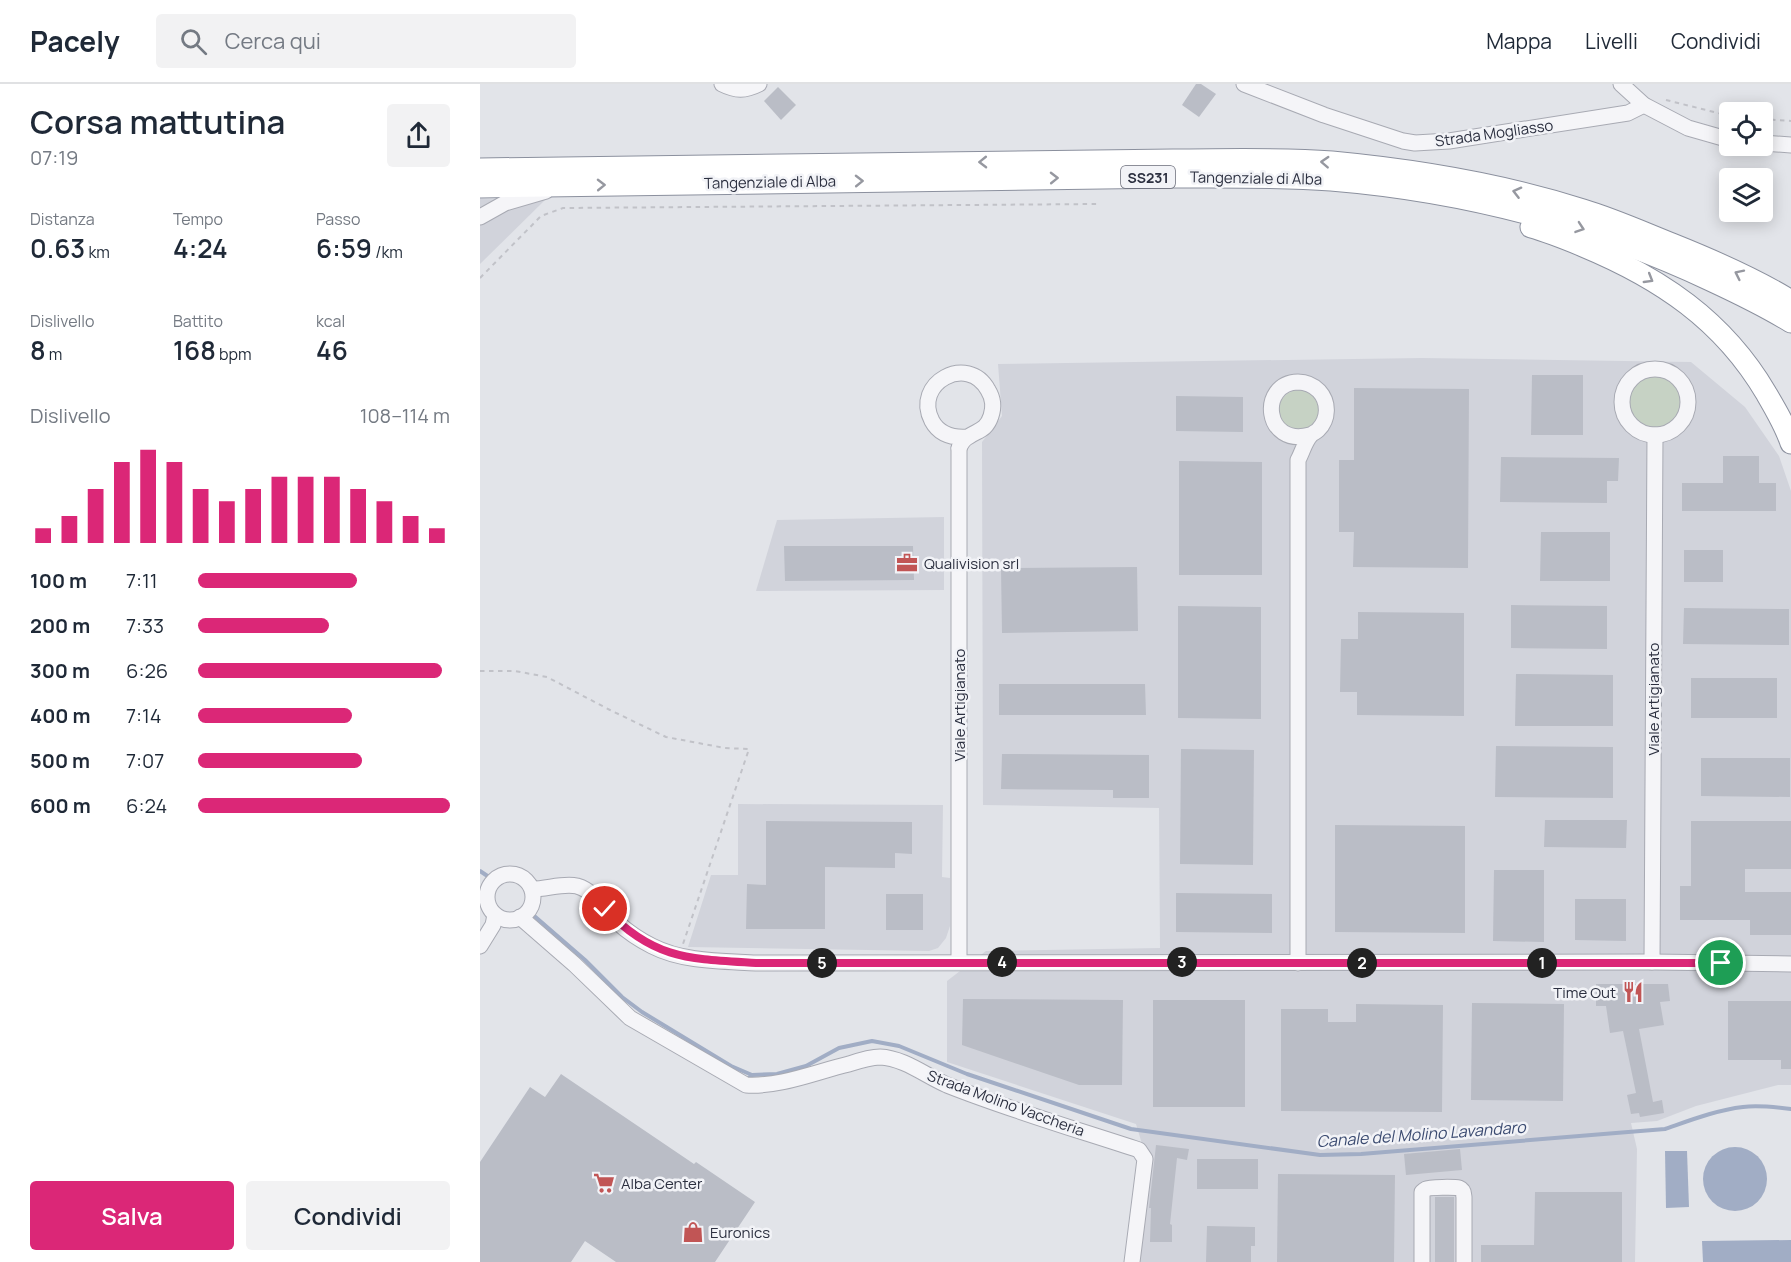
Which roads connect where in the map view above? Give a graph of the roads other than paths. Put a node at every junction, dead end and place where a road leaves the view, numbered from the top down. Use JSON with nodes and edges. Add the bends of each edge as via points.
{"nodes":[{"id":1,"x":722,"y":84,"type":"edge"},
{"id":2,"x":759,"y":84,"type":"edge"},
{"id":3,"x":1244,"y":84,"type":"edge"},
{"id":4,"x":1621,"y":84,"type":"edge"},
{"id":5,"x":1644,"y":105,"type":"junction"},
{"id":6,"x":1719,"y":137,"type":"edge"},
{"id":7,"x":1773,"y":144,"type":"edge"},
{"id":8,"x":1791,"y":145,"type":"edge"},
{"id":9,"x":480,"y":169,"type":"edge"},
{"id":10,"x":1356,"y":182,"type":"junction"},
{"id":11,"x":565,"y":185,"type":"junction"},
{"id":12,"x":480,"y":186,"type":"edge"},
{"id":13,"x":480,"y":218,"type":"edge"},
{"id":14,"x":1791,"y":301,"type":"edge"},
{"id":15,"x":1791,"y":322,"type":"edge"},
{"id":16,"x":1284,"y":434,"type":"junction"},
{"id":17,"x":1310,"y":435,"type":"junction"},
{"id":18,"x":1655,"y":435,"type":"junction"},
{"id":19,"x":958,"y":440,"type":"dead end"},
{"id":20,"x":1791,"y":443,"type":"edge"},
{"id":21,"x":1298,"y":460,"type":"junction"},
{"id":22,"x":484,"y":886,"type":"edge"},
{"id":23,"x":537,"y":891,"type":"junction"},
{"id":24,"x":525,"y":918,"type":"junction"},
{"id":25,"x":497,"y":920,"type":"junction"},
{"id":26,"x":480,"y":946,"type":"edge"},
{"id":27,"x":959,"y":962,"type":"junction"},
{"id":28,"x":1298,"y":963,"type":"junction"},
{"id":29,"x":1652,"y":963,"type":"junction"},
{"id":30,"x":1791,"y":964,"type":"edge"},
{"id":31,"x":1132,"y":1262,"type":"edge"},
{"id":32,"x":1422,"y":1262,"type":"edge"},
{"id":33,"x":1464,"y":1262,"type":"edge"}],
"edges":[{"from":1,"to":2,"type":"street","via":[[747,90]]},
{"from":3,"to":5,"type":"street","name":"Strada Mogliasso","via":[[1324,116],[1415,144],[1628,113]]},
{"from":4,"to":5,"type":"street"},
{"from":5,"to":6,"type":"street","via":[[1688,128]]},
{"from":7,"to":8,"type":"street"},
{"from":14,"to":9,"type":"highway","name":"Tangenziale di Alba","number":"SS231","one_way":true,"via":[[1684,249],[1582,209],[1480,183],[1331,162],[1173,160]]},
{"from":11,"to":10,"type":"highway","name":"Tangenziale di Alba","number":"SS231","one_way":true,"via":[[1172,177]]},
{"from":10,"to":15,"type":"highway","name":"Tangenziale di Alba","number":"SS231","one_way":true,"via":[[1481,201],[1573,225],[1675,264]]},
{"from":10,"to":20,"type":"highway","one_way":true,"via":[[1543,230],[1620,262],[1664,288],[1724,335],[1756,377],[1785,425]]},
{"from":11,"to":12,"type":"highway","name":"Tangenziale di Alba","number":"SS231"},
{"from":11,"to":13,"type":"street","via":[[505,203]]},
{"from":16,"to":17,"type":"street","via":[[1302,438]]},
{"from":16,"to":17,"type":"street","via":[[1273,420],[1272,402],[1283,387],[1300,382],[1317,389],[1326,405],[1323,423]]},
{"from":16,"to":21,"type":"street"},
{"from":17,"to":21,"type":"street"},
{"from":18,"to":18,"type":"street","via":[[1675,428],[1687,410],[1688,400],[1685,389],[1671,373],[1649,370],[1639,373],[1625,389],[1623,410],[1635,428]]},
{"from":18,"to":29,"type":"street","name":"Viale Artigianato"},
{"from":19,"to":27,"type":"street","name":"Viale Artigianato"},
{"from":21,"to":28,"type":"street"},
{"from":22,"to":23,"type":"street","via":[[512,873]]},
{"from":22,"to":25,"type":"street"},
{"from":23,"to":24,"type":"street"},
{"from":23,"to":27,"type":"street","via":[[563,885],[579,887],[595,897],[638,939],[680,955],[756,963]]},
{"from":24,"to":25,"type":"street"},
{"from":24,"to":31,"type":"street","name":"Strada Molino Vaccheria","via":[[630,1018],[746,1085],[782,1083],[880,1057],[899,1061],[1000,1104],[1139,1150],[1145,1159]]},
{"from":25,"to":26,"type":"street"},
{"from":27,"to":28,"type":"street"},
{"from":28,"to":29,"type":"street"},
{"from":29,"to":30,"type":"street"},
{"from":32,"to":33,"type":"street","via":[[1422,1192],[1429,1188],[1459,1188],[1464,1197]]}]}
